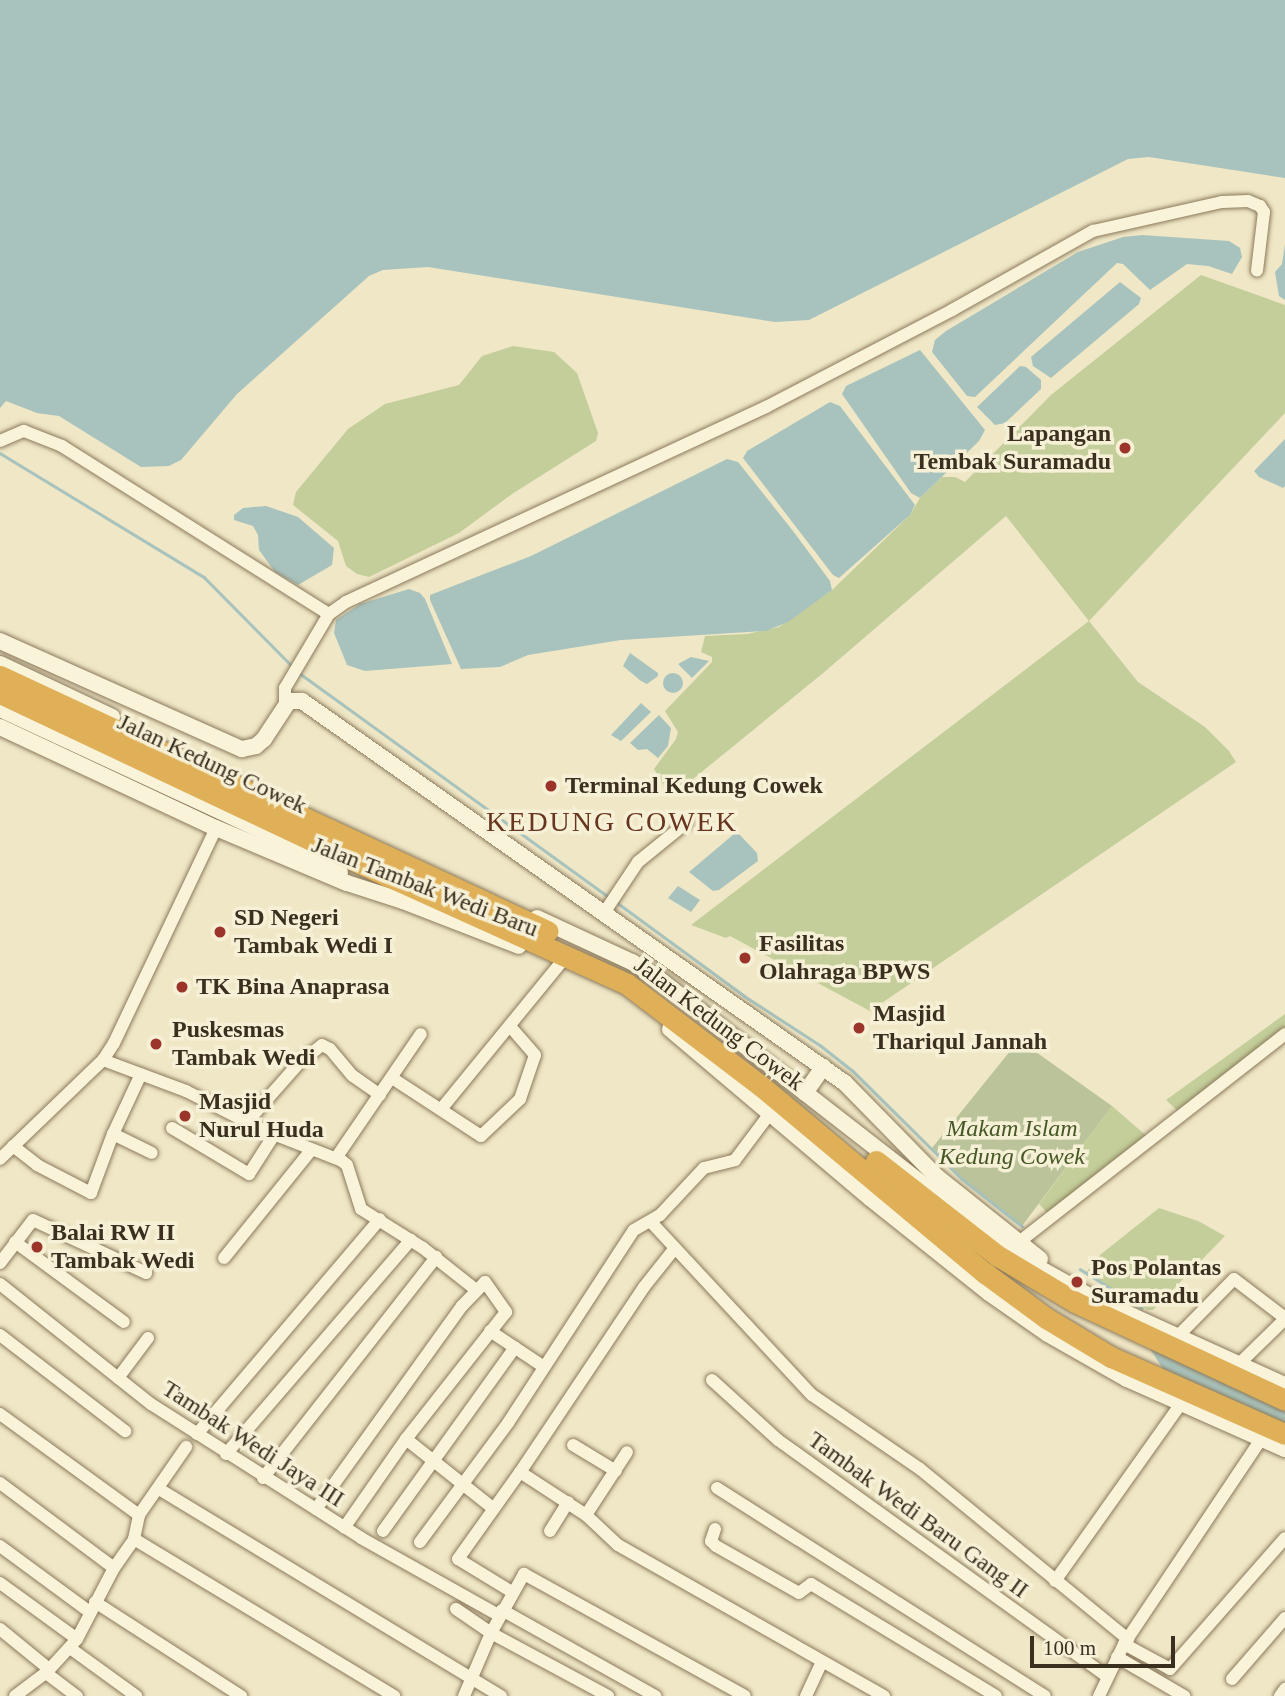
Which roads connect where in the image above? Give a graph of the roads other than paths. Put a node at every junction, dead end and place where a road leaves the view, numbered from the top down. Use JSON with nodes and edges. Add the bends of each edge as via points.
{"nodes":[{"id":1,"x":1257,"y":271,"type":"dead end"},
{"id":2,"x":0,"y":441,"type":"edge"},
{"id":3,"x":329,"y":614,"type":"junction"},
{"id":4,"x":0,"y":641,"type":"edge"},
{"id":5,"x":0,"y":664,"type":"edge"},
{"id":6,"x":0,"y":676,"type":"edge"},
{"id":7,"x":0,"y":693,"type":"edge"},
{"id":8,"x":285,"y":704,"type":"junction"},
{"id":9,"x":0,"y":709,"type":"edge"},
{"id":10,"x":0,"y":727,"type":"edge"},
{"id":11,"x":686,"y":823,"type":"dead end"},
{"id":12,"x":216,"y":828,"type":"junction"},
{"id":13,"x":403,"y":901,"type":"junction"},
{"id":14,"x":610,"y":904,"type":"junction"},
{"id":15,"x":560,"y":964,"type":"junction"},
{"id":16,"x":510,"y":1026,"type":"junction"},
{"id":17,"x":421,"y":1034,"type":"dead end"},
{"id":18,"x":1285,"y":1034,"type":"edge"},
{"id":19,"x":103,"y":1060,"type":"junction"},
{"id":20,"x":823,"y":1067,"type":"junction"},
{"id":21,"x":142,"y":1073,"type":"junction"},
{"id":22,"x":392,"y":1078,"type":"junction"},
{"id":23,"x":805,"y":1093,"type":"junction"},
{"id":24,"x":380,"y":1096,"type":"junction"},
{"id":25,"x":442,"y":1108,"type":"junction"},
{"id":26,"x":771,"y":1112,"type":"junction"},
{"id":27,"x":247,"y":1122,"type":"junction"},
{"id":28,"x":172,"y":1128,"type":"dead end"},
{"id":29,"x":113,"y":1134,"type":"junction"},
{"id":30,"x":274,"y":1135,"type":"junction"},
{"id":31,"x":13,"y":1146,"type":"junction"},
{"id":32,"x":311,"y":1150,"type":"junction"},
{"id":33,"x":152,"y":1153,"type":"dead end"},
{"id":34,"x":336,"y":1158,"type":"junction"},
{"id":35,"x":0,"y":1159,"type":"edge"},
{"id":36,"x":931,"y":1181,"type":"junction"},
{"id":37,"x":380,"y":1219,"type":"junction"},
{"id":38,"x":651,"y":1222,"type":"junction"},
{"id":39,"x":944,"y":1238,"type":"junction"},
{"id":40,"x":922,"y":1239,"type":"junction"},
{"id":41,"x":411,"y":1240,"type":"junction"},
{"id":42,"x":15,"y":1242,"type":"junction"},
{"id":43,"x":1019,"y":1242,"type":"junction"},
{"id":44,"x":675,"y":1248,"type":"junction"},
{"id":45,"x":436,"y":1257,"type":"junction"},
{"id":46,"x":224,"y":1258,"type":"dead end"},
{"id":47,"x":0,"y":1263,"type":"edge"},
{"id":48,"x":146,"y":1273,"type":"dead end"},
{"id":49,"x":1064,"y":1283,"type":"junction"},
{"id":50,"x":0,"y":1284,"type":"edge"},
{"id":51,"x":475,"y":1289,"type":"junction"},
{"id":52,"x":124,"y":1322,"type":"dead end"},
{"id":53,"x":1284,"y":1323,"type":"edge"},
{"id":54,"x":490,"y":1331,"type":"junction"},
{"id":55,"x":1156,"y":1333,"type":"junction"},
{"id":56,"x":0,"y":1335,"type":"edge"},
{"id":57,"x":148,"y":1338,"type":"dead end"},
{"id":58,"x":515,"y":1347,"type":"junction"},
{"id":59,"x":1239,"y":1364,"type":"junction"},
{"id":60,"x":544,"y":1367,"type":"junction"},
{"id":61,"x":118,"y":1378,"type":"junction"},
{"id":62,"x":712,"y":1380,"type":"dead end"},
{"id":63,"x":1285,"y":1385,"type":"edge"},
{"id":64,"x":1285,"y":1400,"type":"edge"},
{"id":65,"x":1182,"y":1402,"type":"junction"},
{"id":66,"x":0,"y":1414,"type":"edge"},
{"id":67,"x":125,"y":1431,"type":"dead end"},
{"id":68,"x":197,"y":1434,"type":"junction"},
{"id":69,"x":1285,"y":1434,"type":"edge"},
{"id":70,"x":1262,"y":1438,"type":"junction"},
{"id":71,"x":406,"y":1439,"type":"junction"},
{"id":72,"x":573,"y":1446,"type":"dead end"},
{"id":73,"x":186,"y":1447,"type":"dead end"},
{"id":74,"x":1285,"y":1449,"type":"edge"},
{"id":75,"x":627,"y":1452,"type":"dead end"},
{"id":76,"x":226,"y":1454,"type":"junction"},
{"id":77,"x":434,"y":1461,"type":"junction"},
{"id":78,"x":616,"y":1471,"type":"junction"},
{"id":79,"x":520,"y":1472,"type":"junction"},
{"id":80,"x":263,"y":1478,"type":"junction"},
{"id":81,"x":0,"y":1483,"type":"edge"},
{"id":82,"x":460,"y":1485,"type":"junction"},
{"id":83,"x":717,"y":1488,"type":"dead end"},
{"id":84,"x":159,"y":1489,"type":"junction"},
{"id":85,"x":568,"y":1502,"type":"junction"},
{"id":86,"x":316,"y":1509,"type":"junction"},
{"id":87,"x":494,"y":1509,"type":"junction"},
{"id":88,"x":139,"y":1515,"type":"junction"},
{"id":89,"x":586,"y":1515,"type":"junction"},
{"id":90,"x":344,"y":1528,"type":"junction"},
{"id":91,"x":715,"y":1529,"type":"dead end"},
{"id":92,"x":383,"y":1531,"type":"dead end"},
{"id":93,"x":550,"y":1531,"type":"dead end"},
{"id":94,"x":1285,"y":1538,"type":"edge"},
{"id":95,"x":134,"y":1539,"type":"junction"},
{"id":96,"x":420,"y":1542,"type":"dead end"},
{"id":97,"x":0,"y":1546,"type":"edge"},
{"id":98,"x":114,"y":1568,"type":"junction"},
{"id":99,"x":1055,"y":1581,"type":"junction"},
{"id":100,"x":0,"y":1583,"type":"edge"},
{"id":101,"x":512,"y":1592,"type":"junction"},
{"id":102,"x":93,"y":1607,"type":"junction"},
{"id":103,"x":456,"y":1609,"type":"dead end"},
{"id":104,"x":501,"y":1613,"type":"junction"},
{"id":105,"x":1285,"y":1618,"type":"edge"},
{"id":106,"x":0,"y":1629,"type":"edge"},
{"id":107,"x":491,"y":1633,"type":"junction"},
{"id":108,"x":1126,"y":1642,"type":"junction"},
{"id":109,"x":74,"y":1643,"type":"junction"},
{"id":110,"x":1119,"y":1658,"type":"junction"},
{"id":111,"x":822,"y":1662,"type":"junction"},
{"id":112,"x":47,"y":1671,"type":"junction"},
{"id":113,"x":1106,"y":1676,"type":"junction"},
{"id":114,"x":471,"y":1679,"type":"junction"},
{"id":115,"x":1232,"y":1679,"type":"dead end"},
{"id":116,"x":1285,"y":1689,"type":"edge"},
{"id":117,"x":15,"y":1696,"type":"edge"},
{"id":118,"x":77,"y":1696,"type":"edge"},
{"id":119,"x":136,"y":1696,"type":"edge"},
{"id":120,"x":241,"y":1696,"type":"edge"},
{"id":121,"x":394,"y":1696,"type":"edge"},
{"id":122,"x":464,"y":1696,"type":"edge"},
{"id":123,"x":501,"y":1696,"type":"edge"},
{"id":124,"x":608,"y":1696,"type":"edge"},
{"id":125,"x":655,"y":1696,"type":"edge"},
{"id":126,"x":745,"y":1696,"type":"edge"},
{"id":127,"x":806,"y":1696,"type":"edge"},
{"id":128,"x":884,"y":1696,"type":"edge"},
{"id":129,"x":996,"y":1696,"type":"edge"},
{"id":130,"x":1045,"y":1696,"type":"edge"},
{"id":131,"x":1099,"y":1696,"type":"edge"},
{"id":132,"x":1184,"y":1696,"type":"edge"},
{"id":133,"x":1280,"y":1696,"type":"edge"}],
"edges":[{"from":1,"to":3,"type":"street","via":[[1264,212],[1248,201],[1222,202],[1093,230],[766,407],[346,601]]},
{"from":2,"to":3,"type":"street","via":[[24,432],[62,446]]},
{"from":3,"to":8,"type":"street","via":[[283,694]]},
{"from":4,"to":8,"type":"main road","via":[[235,748],[256,746]]},
{"from":5,"to":23,"type":"main road","via":[[632,962]]},
{"from":6,"to":55,"type":"highway","name":"Jalan Kedung Cowek","via":[[640,976],[988,1249],[1075,1302]]},
{"from":7,"to":39,"type":"highway","name":"Jalan Kedung Cowek","via":[[627,984],[761,1086]]},
{"from":8,"to":14,"type":"main road","via":[[302,701]]},
{"from":9,"to":13,"type":"main road","via":[[306,850],[337,871]]},
{"from":10,"to":12,"type":"main road","name":"Jalan Tambak Wedi Baru"},
{"from":11,"to":14,"type":"street","via":[[638,862]]},
{"from":12,"to":13,"type":"main road","name":"Jalan Tambak Wedi Baru","via":[[347,883]]},
{"from":12,"to":19,"type":"street"},
{"from":13,"to":15,"type":"main road","name":"Jalan Tambak Wedi Baru"},
{"from":14,"to":20,"type":"main road"},
{"from":15,"to":16,"type":"street"},
{"from":15,"to":26,"type":"main road","name":"Jalan Tambak Wedi Baru","via":[[634,1000]]},
{"from":16,"to":25,"type":"street"},
{"from":16,"to":25,"type":"street","via":[[536,1055],[520,1099],[480,1136]]},
{"from":17,"to":22,"type":"street"},
{"from":18,"to":43,"type":"street"},
{"from":19,"to":21,"type":"street"},
{"from":19,"to":31,"type":"street"},
{"from":20,"to":23,"type":"main road"},
{"from":20,"to":36,"type":"main road","via":[[845,1083]]},
{"from":21,"to":27,"type":"street"},
{"from":21,"to":29,"type":"street"},
{"from":22,"to":24,"type":"street"},
{"from":22,"to":25,"type":"street"},
{"from":23,"to":36,"type":"main road"},
{"from":24,"to":27,"type":"street","via":[[322,1045],[299,1063]]},
{"from":24,"to":34,"type":"street"},
{"from":26,"to":38,"type":"street","via":[[735,1160],[704,1168]]},
{"from":26,"to":40,"type":"main road","name":"Jalan Kedung Cowek"},
{"from":27,"to":30,"type":"street"},
{"from":28,"to":30,"type":"street","via":[[249,1174]]},
{"from":29,"to":31,"type":"street","via":[[91,1193],[37,1165]]},
{"from":29,"to":33,"type":"street"},
{"from":30,"to":32,"type":"street"},
{"from":31,"to":35,"type":"street"},
{"from":32,"to":34,"type":"street"},
{"from":32,"to":46,"type":"street"},
{"from":34,"to":37,"type":"street","via":[[347,1165],[358,1205]]},
{"from":36,"to":43,"type":"main road"},
{"from":36,"to":49,"type":"main road","via":[[1006,1247]]},
{"from":37,"to":41,"type":"street"},
{"from":37,"to":68,"type":"street"},
{"from":38,"to":44,"type":"street"},
{"from":38,"to":60,"type":"street","via":[[629,1235]]},
{"from":39,"to":40,"type":"highway"},
{"from":39,"to":69,"type":"highway","name":"Jalan Kedung Cowek","via":[[1020,1300],[1077,1338]]},
{"from":40,"to":65,"type":"main road","name":"Jalan Kedung Cowek","via":[[989,1293],[1094,1363]]},
{"from":41,"to":45,"type":"street"},
{"from":41,"to":76,"type":"street"},
{"from":42,"to":47,"type":"street"},
{"from":42,"to":48,"type":"street","via":[[36,1220]]},
{"from":42,"to":52,"type":"street"},
{"from":43,"to":49,"type":"main road"},
{"from":44,"to":79,"type":"street"},
{"from":44,"to":99,"type":"street","via":[[812,1395],[920,1469]]},
{"from":45,"to":51,"type":"street"},
{"from":45,"to":80,"type":"street"},
{"from":49,"to":55,"type":"main road","name":"Jalan Kedung Cowek"},
{"from":50,"to":61,"type":"street","name":"Tambak Wedi Jaya III"},
{"from":51,"to":54,"type":"street","via":[[485,1282],[507,1309]]},
{"from":51,"to":86,"type":"street"},
{"from":53,"to":55,"type":"street","via":[[1234,1279]]},
{"from":53,"to":59,"type":"street"},
{"from":54,"to":58,"type":"street"},
{"from":54,"to":71,"type":"street"},
{"from":55,"to":59,"type":"main road","name":"Jalan Kedung Cowek"},
{"from":55,"to":64,"type":"highway","name":"Jalan Kedung Cowek"},
{"from":56,"to":67,"type":"street"},
{"from":57,"to":61,"type":"street"},
{"from":58,"to":60,"type":"street"},
{"from":58,"to":77,"type":"street"},
{"from":59,"to":63,"type":"main road","name":"Jalan Kedung Cowek"},
{"from":60,"to":82,"type":"street"},
{"from":61,"to":68,"type":"street","name":"Tambak Wedi Jaya III"},
{"from":62,"to":113,"type":"street","name":"Tambak Wedi Baru Gang II","via":[[778,1440]]},
{"from":65,"to":70,"type":"main road","name":"Jalan Kedung Cowek"},
{"from":65,"to":99,"type":"street"},
{"from":66,"to":88,"type":"street"},
{"from":68,"to":76,"type":"street","name":"Tambak Wedi Jaya III"},
{"from":70,"to":74,"type":"main road","name":"Jalan Kedung Cowek"},
{"from":70,"to":108,"type":"street"},
{"from":71,"to":77,"type":"street"},
{"from":71,"to":90,"type":"street"},
{"from":72,"to":78,"type":"street"},
{"from":73,"to":84,"type":"street"},
{"from":75,"to":78,"type":"street"},
{"from":76,"to":80,"type":"street","name":"Tambak Wedi Jaya III"},
{"from":77,"to":82,"type":"street"},
{"from":77,"to":92,"type":"street"},
{"from":78,"to":89,"type":"street"},
{"from":79,"to":85,"type":"street"},
{"from":79,"to":87,"type":"street"},
{"from":80,"to":86,"type":"street","name":"Tambak Wedi Jaya III"},
{"from":81,"to":98,"type":"street"},
{"from":82,"to":87,"type":"street"},
{"from":82,"to":96,"type":"street"},
{"from":83,"to":130,"type":"street"},
{"from":84,"to":88,"type":"street"},
{"from":84,"to":114,"type":"street"},
{"from":85,"to":89,"type":"street"},
{"from":85,"to":93,"type":"street"},
{"from":86,"to":90,"type":"street","name":"Tambak Wedi Jaya III"},
{"from":87,"to":101,"type":"street","via":[[458,1561]]},
{"from":88,"to":95,"type":"street"},
{"from":89,"to":111,"type":"street","via":[[618,1545]]},
{"from":90,"to":104,"type":"street","name":"Tambak Wedi Jaya III"},
{"from":91,"to":129,"type":"street","via":[[711,1541],[716,1546],[799,1593],[811,1584]]},
{"from":94,"to":108,"type":"street","via":[[1170,1669]]},
{"from":95,"to":98,"type":"street"},
{"from":95,"to":121,"type":"street"},
{"from":97,"to":102,"type":"street"},
{"from":98,"to":102,"type":"street"},
{"from":99,"to":108,"type":"street"},
{"from":100,"to":109,"type":"street"},
{"from":101,"to":104,"type":"street"},
{"from":101,"to":126,"type":"street","via":[[524,1574]]},
{"from":102,"to":109,"type":"street"},
{"from":102,"to":120,"type":"street"},
{"from":103,"to":107,"type":"street"},
{"from":104,"to":107,"type":"street"},
{"from":104,"to":125,"type":"street","name":"Tambak Wedi Jaya III"},
{"from":105,"to":115,"type":"street"},
{"from":106,"to":112,"type":"street"},
{"from":107,"to":114,"type":"street"},
{"from":107,"to":124,"type":"street"},
{"from":108,"to":110,"type":"street"},
{"from":109,"to":112,"type":"street"},
{"from":109,"to":119,"type":"street"},
{"from":110,"to":113,"type":"street"},
{"from":110,"to":132,"type":"street"},
{"from":111,"to":127,"type":"street"},
{"from":111,"to":128,"type":"street"},
{"from":112,"to":117,"type":"street"},
{"from":112,"to":118,"type":"street"},
{"from":113,"to":131,"type":"street"},
{"from":114,"to":122,"type":"street"},
{"from":114,"to":123,"type":"street"},
{"from":116,"to":133,"type":"street"}]}
